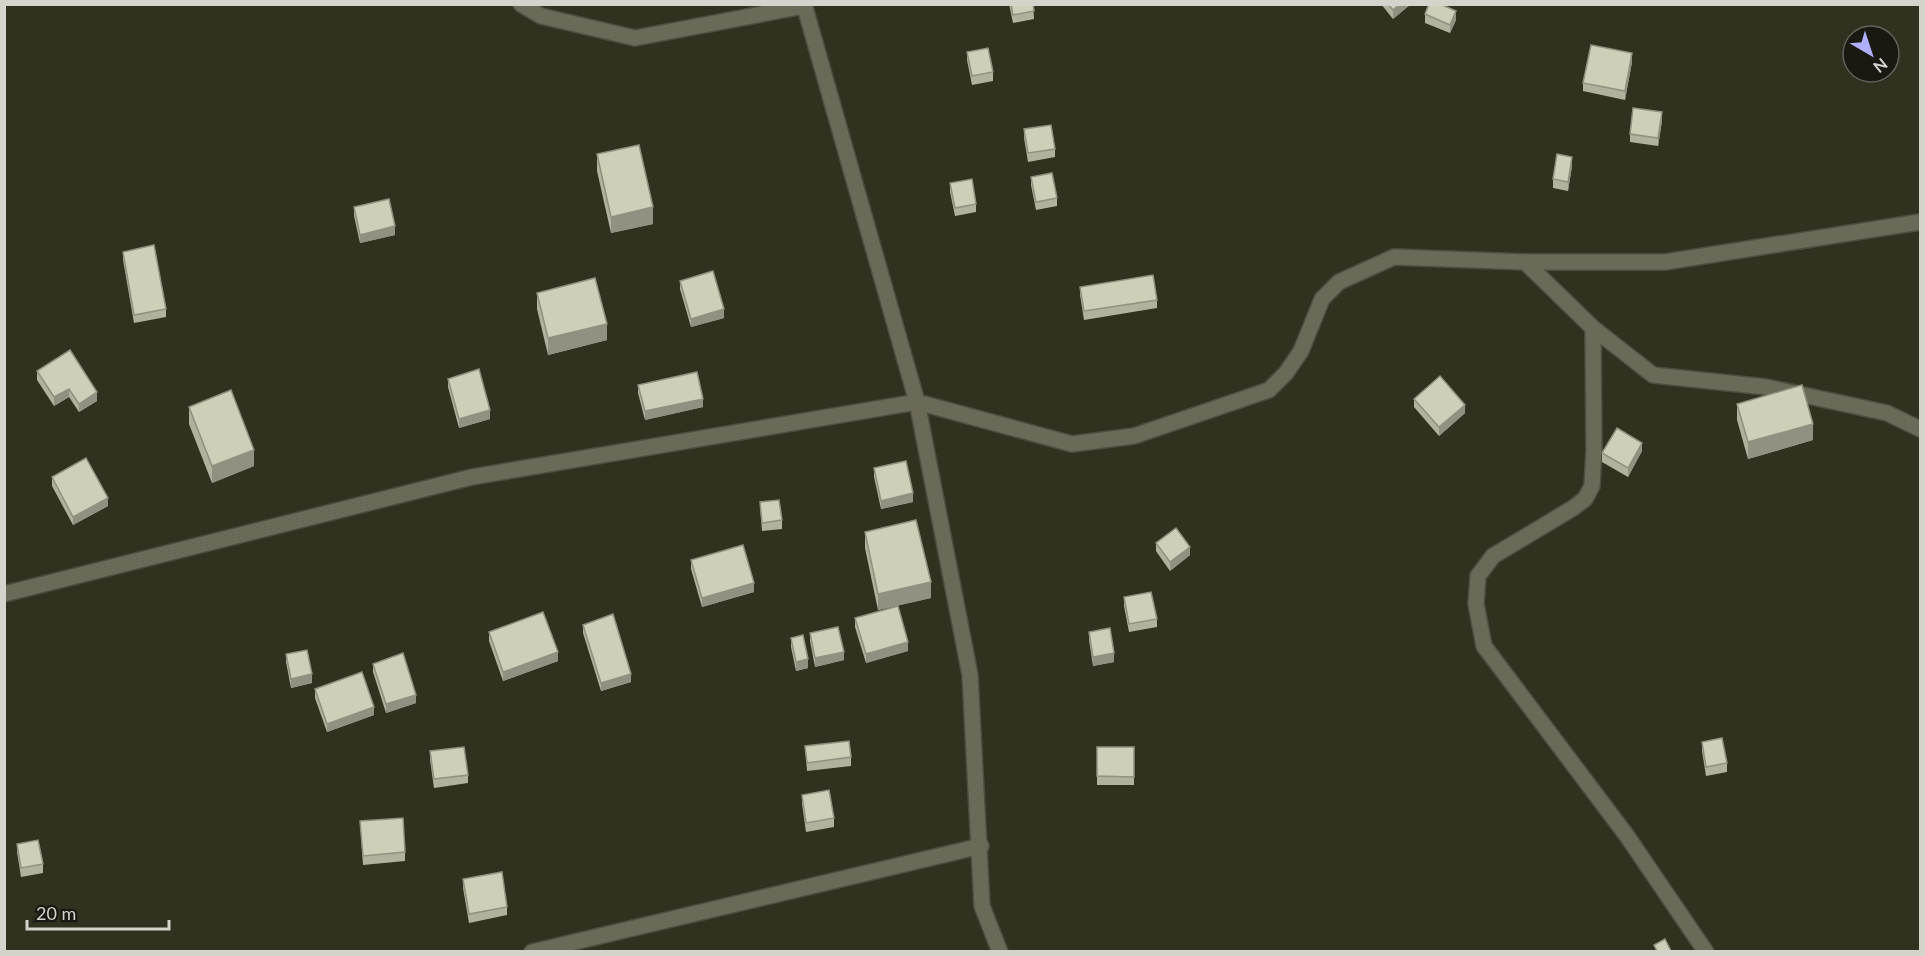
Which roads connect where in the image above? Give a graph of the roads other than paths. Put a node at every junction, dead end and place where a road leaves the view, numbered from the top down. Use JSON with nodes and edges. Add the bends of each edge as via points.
{"nodes":[{"id":1,"x":521,"y":4,"type":"edge"},
{"id":2,"x":804,"y":5,"type":"edge"},
{"id":3,"x":1920,"y":222,"type":"edge"},
{"id":4,"x":1525,"y":262,"type":"junction"},
{"id":5,"x":1593,"y":328,"type":"junction"},
{"id":6,"x":917,"y":402,"type":"junction"},
{"id":7,"x":1920,"y":429,"type":"edge"},
{"id":8,"x":4,"y":594,"type":"edge"},
{"id":9,"x":981,"y":846,"type":"junction"},
{"id":10,"x":532,"y":951,"type":"edge"},
{"id":11,"x":1000,"y":951,"type":"edge"},
{"id":12,"x":1707,"y":951,"type":"edge"}],
"edges":[{"from":1,"to":2,"type":"street","via":[[541,16],[635,38]]},
{"from":2,"to":6,"type":"street"},
{"from":3,"to":4,"type":"street","via":[[1665,262]]},
{"from":4,"to":5,"type":"street"},
{"from":4,"to":6,"type":"street","via":[[1394,257],[1371,266],[1339,282],[1322,299],[1300,351],[1269,390],[1134,436],[1072,444]]},
{"from":5,"to":7,"type":"street","via":[[1653,375],[1766,387],[1887,413]]},
{"from":5,"to":12,"type":"street","via":[[1592,486],[1585,499],[1573,508],[1493,556],[1478,576],[1476,604],[1484,646],[1627,836]]},
{"from":6,"to":8,"type":"street","via":[[472,477]]},
{"from":6,"to":9,"type":"street","via":[[970,675]]},
{"from":9,"to":10,"type":"street"},
{"from":9,"to":11,"type":"street","via":[[982,906]]}]}
